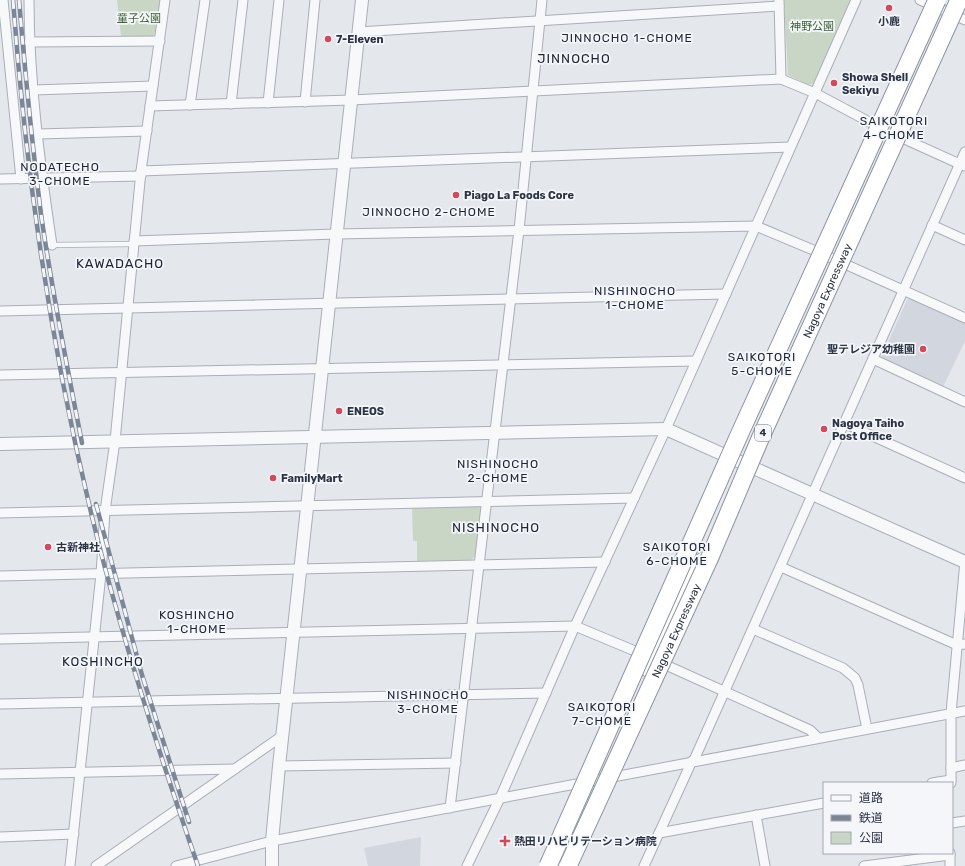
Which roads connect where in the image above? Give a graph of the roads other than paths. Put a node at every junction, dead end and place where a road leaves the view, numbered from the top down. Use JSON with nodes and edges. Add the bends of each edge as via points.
{"nodes":[{"id":1,"x":3,"y":0,"type":"edge"},
{"id":2,"x":29,"y":0,"type":"edge"},
{"id":3,"x":165,"y":0,"type":"edge"},
{"id":4,"x":205,"y":0,"type":"edge"},
{"id":5,"x":243,"y":0,"type":"edge"},
{"id":6,"x":279,"y":0,"type":"edge"},
{"id":7,"x":315,"y":0,"type":"edge"},
{"id":8,"x":362,"y":0,"type":"edge"},
{"id":9,"x":542,"y":0,"type":"edge"},
{"id":10,"x":856,"y":0,"type":"edge"},
{"id":11,"x":920,"y":0,"type":"edge"},
{"id":12,"x":938,"y":0,"type":"edge"},
{"id":13,"x":959,"y":0,"type":"edge"},
{"id":14,"x":779,"y":3,"type":"edge"},
{"id":15,"x":965,"y":20,"type":"edge"},
{"id":16,"x":540,"y":21,"type":"junction"},
{"id":17,"x":358,"y":32,"type":"junction"},
{"id":18,"x":160,"y":41,"type":"junction"},
{"id":19,"x":29,"y":42,"type":"junction"},
{"id":20,"x":904,"y":75,"type":"junction"},
{"id":21,"x":781,"y":79,"type":"junction"},
{"id":22,"x":153,"y":86,"type":"junction"},
{"id":23,"x":34,"y":90,"type":"junction"},
{"id":24,"x":534,"y":91,"type":"junction"},
{"id":25,"x":814,"y":93,"type":"junction"},
{"id":26,"x":351,"y":100,"type":"junction"},
{"id":27,"x":305,"y":102,"type":"junction"},
{"id":28,"x":268,"y":103,"type":"junction"},
{"id":29,"x":231,"y":104,"type":"junction"},
{"id":30,"x":190,"y":105,"type":"junction"},
{"id":31,"x":150,"y":106,"type":"junction"},
{"id":32,"x":875,"y":125,"type":"dead end"},
{"id":33,"x":147,"y":131,"type":"junction"},
{"id":34,"x":38,"y":134,"type":"junction"},
{"id":35,"x":900,"y":137,"type":"dead end"},
{"id":36,"x":790,"y":147,"type":"junction"},
{"id":37,"x":965,"y":152,"type":"edge"},
{"id":38,"x":527,"y":157,"type":"junction"},
{"id":39,"x":344,"y":164,"type":"junction"},
{"id":40,"x":962,"y":165,"type":"edge"},
{"id":41,"x":141,"y":173,"type":"junction"},
{"id":42,"x":42,"y":178,"type":"junction"},
{"id":43,"x":20,"y":179,"type":"junction"},
{"id":44,"x":0,"y":180,"type":"edge"},
{"id":45,"x":932,"y":225,"type":"junction"},
{"id":46,"x":756,"y":226,"type":"junction"},
{"id":47,"x":519,"y":230,"type":"junction"},
{"id":48,"x":336,"y":234,"type":"junction"},
{"id":49,"x":965,"y":240,"type":"edge"},
{"id":50,"x":134,"y":242,"type":"junction"},
{"id":51,"x":52,"y":245,"type":"joint"},
{"id":52,"x":902,"y":290,"type":"junction"},
{"id":53,"x":726,"y":294,"type":"junction"},
{"id":54,"x":511,"y":299,"type":"junction"},
{"id":55,"x":329,"y":302,"type":"junction"},
{"id":56,"x":128,"y":307,"type":"junction"},
{"id":57,"x":0,"y":311,"type":"edge"},
{"id":58,"x":965,"y":318,"type":"edge"},
{"id":59,"x":873,"y":359,"type":"junction"},
{"id":60,"x":696,"y":361,"type":"junction"},
{"id":61,"x":503,"y":365,"type":"junction"},
{"id":62,"x":322,"y":368,"type":"junction"},
{"id":63,"x":121,"y":372,"type":"junction"},
{"id":64,"x":0,"y":375,"type":"edge"},
{"id":65,"x":965,"y":402,"type":"edge"},
{"id":66,"x":844,"y":423,"type":"junction"},
{"id":67,"x":666,"y":429,"type":"junction"},
{"id":68,"x":495,"y":432,"type":"junction"},
{"id":69,"x":315,"y":436,"type":"junction"},
{"id":70,"x":115,"y":441,"type":"junction"},
{"id":71,"x":0,"y":444,"type":"edge"},
{"id":72,"x":965,"y":478,"type":"edge"},
{"id":73,"x":813,"y":494,"type":"junction"},
{"id":74,"x":634,"y":498,"type":"junction"},
{"id":75,"x":487,"y":501,"type":"junction"},
{"id":76,"x":307,"y":505,"type":"junction"},
{"id":77,"x":105,"y":510,"type":"junction"},
{"id":78,"x":0,"y":513,"type":"edge"},
{"id":79,"x":710,"y":557,"type":"junction"},
{"id":80,"x":605,"y":562,"type":"junction"},
{"id":81,"x":965,"y":562,"type":"edge"},
{"id":82,"x":480,"y":565,"type":"junction"},
{"id":83,"x":781,"y":567,"type":"junction"},
{"id":84,"x":300,"y":569,"type":"junction"},
{"id":85,"x":101,"y":574,"type":"junction"},
{"id":86,"x":0,"y":576,"type":"edge"},
{"id":87,"x":575,"y":626,"type":"junction"},
{"id":88,"x":472,"y":628,"type":"junction"},
{"id":89,"x":753,"y":628,"type":"junction"},
{"id":90,"x":294,"y":632,"type":"junction"},
{"id":91,"x":94,"y":637,"type":"junction"},
{"id":92,"x":0,"y":639,"type":"edge"},
{"id":93,"x":961,"y":645,"type":"edge"},
{"id":94,"x":635,"y":650,"type":"dead end"},
{"id":95,"x":668,"y":666,"type":"dead end"},
{"id":96,"x":546,"y":693,"type":"junction"},
{"id":97,"x":726,"y":693,"type":"junction"},
{"id":98,"x":464,"y":695,"type":"junction"},
{"id":99,"x":286,"y":698,"type":"junction"},
{"id":100,"x":87,"y":703,"type":"junction"},
{"id":101,"x":0,"y":704,"type":"edge"},
{"id":102,"x":965,"y":711,"type":"edge"},
{"id":103,"x":951,"y":713,"type":"junction"},
{"id":104,"x":867,"y":729,"type":"junction"},
{"id":105,"x":282,"y":736,"type":"junction"},
{"id":106,"x":818,"y":738,"type":"junction"},
{"id":107,"x":590,"y":755,"type":"dead end"},
{"id":108,"x":693,"y":761,"type":"junction"},
{"id":109,"x":456,"y":763,"type":"junction"},
{"id":110,"x":965,"y":765,"type":"edge"},
{"id":111,"x":279,"y":766,"type":"junction"},
{"id":112,"x":951,"y":768,"type":"junction"},
{"id":113,"x":235,"y":769,"type":"junction"},
{"id":114,"x":80,"y":771,"type":"junction"},
{"id":115,"x":0,"y":774,"type":"edge"},
{"id":116,"x":951,"y":781,"type":"edge"},
{"id":117,"x":500,"y":798,"type":"junction"},
{"id":118,"x":823,"y":803,"type":"edge"},
{"id":119,"x":450,"y":808,"type":"junction"},
{"id":120,"x":756,"y":815,"type":"junction"},
{"id":121,"x":965,"y":821,"type":"edge"},
{"id":122,"x":953,"y":823,"type":"edge"},
{"id":123,"x":659,"y":833,"type":"junction"},
{"id":124,"x":74,"y":834,"type":"junction"},
{"id":125,"x":0,"y":837,"type":"edge"},
{"id":126,"x":272,"y":841,"type":"junction"},
{"id":127,"x":950,"y":854,"type":"edge"},
{"id":128,"x":70,"y":866,"type":"edge"},
{"id":129,"x":96,"y":866,"type":"edge"},
{"id":130,"x":176,"y":866,"type":"edge"},
{"id":131,"x":272,"y":866,"type":"edge"},
{"id":132,"x":467,"y":866,"type":"edge"},
{"id":133,"x":548,"y":866,"type":"edge"},
{"id":134,"x":558,"y":866,"type":"edge"},
{"id":135,"x":568,"y":866,"type":"edge"},
{"id":136,"x":644,"y":866,"type":"edge"},
{"id":137,"x":765,"y":866,"type":"edge"},
{"id":138,"x":864,"y":866,"type":"edge"},
{"id":139,"x":950,"y":866,"type":"edge"}],
"edges":[{"from":1,"to":43,"type":"street"},
{"from":2,"to":19,"type":"street"},
{"from":3,"to":18,"type":"street"},
{"from":4,"to":30,"type":"street"},
{"from":5,"to":29,"type":"street"},
{"from":6,"to":28,"type":"street"},
{"from":7,"to":27,"type":"street"},
{"from":8,"to":17,"type":"street"},
{"from":9,"to":16,"type":"street"},
{"from":10,"to":25,"type":"street"},
{"from":11,"to":15,"type":"street"},
{"from":12,"to":20,"type":"highway","name":"Nagoya Expressway","number":"4","bridge":true},
{"from":13,"to":79,"type":"highway","name":"Nagoya Expressway","number":"4","bridge":true,"via":[[760,439]]},
{"from":14,"to":16,"type":"street"},
{"from":14,"to":21,"type":"street"},
{"from":16,"to":17,"type":"street"},
{"from":16,"to":24,"type":"street"},
{"from":17,"to":26,"type":"street"},
{"from":18,"to":19,"type":"street"},
{"from":18,"to":22,"type":"street"},
{"from":19,"to":23,"type":"street"},
{"from":20,"to":107,"type":"highway","via":[[907,88],[708,536],[689,563],[626,705],[608,738]]},
{"from":20,"to":133,"type":"highway","name":"Nagoya Expressway","number":"4","bridge":true,"via":[[740,433]]},
{"from":21,"to":24,"type":"street"},
{"from":21,"to":25,"type":"street"},
{"from":22,"to":23,"type":"street"},
{"from":22,"to":31,"type":"street"},
{"from":23,"to":34,"type":"street"},
{"from":24,"to":26,"type":"street"},
{"from":24,"to":38,"type":"street"},
{"from":25,"to":32,"type":"street"},
{"from":25,"to":36,"type":"street"},
{"from":26,"to":27,"type":"street"},
{"from":26,"to":39,"type":"street"},
{"from":27,"to":28,"type":"street"},
{"from":28,"to":29,"type":"street"},
{"from":29,"to":30,"type":"street"},
{"from":30,"to":31,"type":"street"},
{"from":31,"to":33,"type":"street"},
{"from":33,"to":34,"type":"street"},
{"from":33,"to":41,"type":"street"},
{"from":34,"to":42,"type":"street"},
{"from":35,"to":40,"type":"street"},
{"from":36,"to":38,"type":"street"},
{"from":36,"to":46,"type":"street"},
{"from":37,"to":40,"type":"street"},
{"from":38,"to":39,"type":"street"},
{"from":38,"to":47,"type":"street"},
{"from":39,"to":41,"type":"street"},
{"from":39,"to":48,"type":"street"},
{"from":40,"to":45,"type":"street"},
{"from":41,"to":42,"type":"street"},
{"from":41,"to":50,"type":"street"},
{"from":42,"to":43,"type":"street"},
{"from":42,"to":51,"type":"street"},
{"from":43,"to":44,"type":"street"},
{"from":45,"to":49,"type":"street"},
{"from":45,"to":52,"type":"street"},
{"from":46,"to":47,"type":"street"},
{"from":46,"to":52,"type":"street"},
{"from":46,"to":53,"type":"street"},
{"from":47,"to":48,"type":"street"},
{"from":47,"to":54,"type":"street"},
{"from":48,"to":50,"type":"street"},
{"from":48,"to":55,"type":"street"},
{"from":50,"to":51,"type":"lane"},
{"from":50,"to":56,"type":"street"},
{"from":52,"to":58,"type":"street"},
{"from":52,"to":59,"type":"street"},
{"from":53,"to":54,"type":"street"},
{"from":53,"to":60,"type":"street"},
{"from":54,"to":55,"type":"street"},
{"from":54,"to":61,"type":"street"},
{"from":55,"to":56,"type":"street"},
{"from":55,"to":62,"type":"street"},
{"from":56,"to":57,"type":"street"},
{"from":56,"to":63,"type":"street"},
{"from":59,"to":65,"type":"street"},
{"from":59,"to":66,"type":"street"},
{"from":60,"to":61,"type":"street"},
{"from":60,"to":67,"type":"street"},
{"from":61,"to":62,"type":"street"},
{"from":61,"to":68,"type":"street"},
{"from":62,"to":63,"type":"street"},
{"from":62,"to":69,"type":"street"},
{"from":63,"to":64,"type":"street"},
{"from":63,"to":70,"type":"street"},
{"from":66,"to":72,"type":"street"},
{"from":66,"to":73,"type":"street"},
{"from":67,"to":68,"type":"street"},
{"from":67,"to":73,"type":"street"},
{"from":67,"to":74,"type":"street"},
{"from":68,"to":69,"type":"street"},
{"from":68,"to":75,"type":"street"},
{"from":69,"to":70,"type":"street"},
{"from":69,"to":76,"type":"street"},
{"from":70,"to":71,"type":"street"},
{"from":70,"to":77,"type":"street"},
{"from":73,"to":81,"type":"street"},
{"from":73,"to":83,"type":"street"},
{"from":74,"to":75,"type":"street"},
{"from":74,"to":80,"type":"street"},
{"from":75,"to":76,"type":"street"},
{"from":75,"to":82,"type":"street"},
{"from":76,"to":77,"type":"street"},
{"from":76,"to":84,"type":"street"},
{"from":77,"to":78,"type":"street"},
{"from":77,"to":85,"type":"street"},
{"from":79,"to":134,"type":"highway","via":[[697,565]]},
{"from":79,"to":135,"type":"highway","name":"Nagoya Expressway","number":"4","bridge":true},
{"from":80,"to":82,"type":"street"},
{"from":80,"to":87,"type":"street"},
{"from":81,"to":93,"type":"street"},
{"from":82,"to":84,"type":"street"},
{"from":82,"to":88,"type":"street"},
{"from":83,"to":89,"type":"street"},
{"from":83,"to":93,"type":"street"},
{"from":84,"to":85,"type":"street"},
{"from":84,"to":90,"type":"street"},
{"from":85,"to":86,"type":"street"},
{"from":85,"to":91,"type":"street"},
{"from":87,"to":88,"type":"street"},
{"from":87,"to":94,"type":"street"},
{"from":87,"to":96,"type":"street"},
{"from":88,"to":90,"type":"street"},
{"from":88,"to":98,"type":"street"},
{"from":89,"to":97,"type":"street"},
{"from":89,"to":104,"type":"street","via":[[842,668],[854,678],[858,685]]},
{"from":90,"to":91,"type":"street"},
{"from":90,"to":99,"type":"street"},
{"from":91,"to":92,"type":"street"},
{"from":91,"to":100,"type":"street"},
{"from":93,"to":103,"type":"street"},
{"from":95,"to":97,"type":"street"},
{"from":96,"to":98,"type":"street"},
{"from":96,"to":117,"type":"street"},
{"from":97,"to":106,"type":"street","via":[[810,730]]},
{"from":97,"to":108,"type":"street"},
{"from":98,"to":99,"type":"street"},
{"from":98,"to":109,"type":"street"},
{"from":99,"to":100,"type":"street"},
{"from":99,"to":105,"type":"street"},
{"from":100,"to":101,"type":"street"},
{"from":100,"to":114,"type":"street"},
{"from":102,"to":103,"type":"street"},
{"from":103,"to":104,"type":"street"},
{"from":103,"to":112,"type":"street"},
{"from":104,"to":106,"type":"street"},
{"from":105,"to":111,"type":"street"},
{"from":105,"to":113,"type":"street"},
{"from":106,"to":108,"type":"street"},
{"from":108,"to":117,"type":"street"},
{"from":108,"to":123,"type":"street"},
{"from":109,"to":111,"type":"street"},
{"from":109,"to":119,"type":"street"},
{"from":110,"to":112,"type":"street"},
{"from":111,"to":126,"type":"street"},
{"from":112,"to":116,"type":"street"},
{"from":113,"to":114,"type":"street"},
{"from":113,"to":129,"type":"street"},
{"from":114,"to":115,"type":"street"},
{"from":114,"to":124,"type":"street"},
{"from":117,"to":119,"type":"street"},
{"from":117,"to":132,"type":"street"},
{"from":118,"to":120,"type":"street"},
{"from":119,"to":126,"type":"street"},
{"from":120,"to":123,"type":"street"},
{"from":120,"to":137,"type":"street"},
{"from":121,"to":122,"type":"street"},
{"from":123,"to":136,"type":"street"},
{"from":124,"to":125,"type":"street"},
{"from":124,"to":128,"type":"street"},
{"from":126,"to":130,"type":"street"},
{"from":126,"to":131,"type":"street"},
{"from":127,"to":138,"type":"street"},
{"from":127,"to":139,"type":"street"}]}
